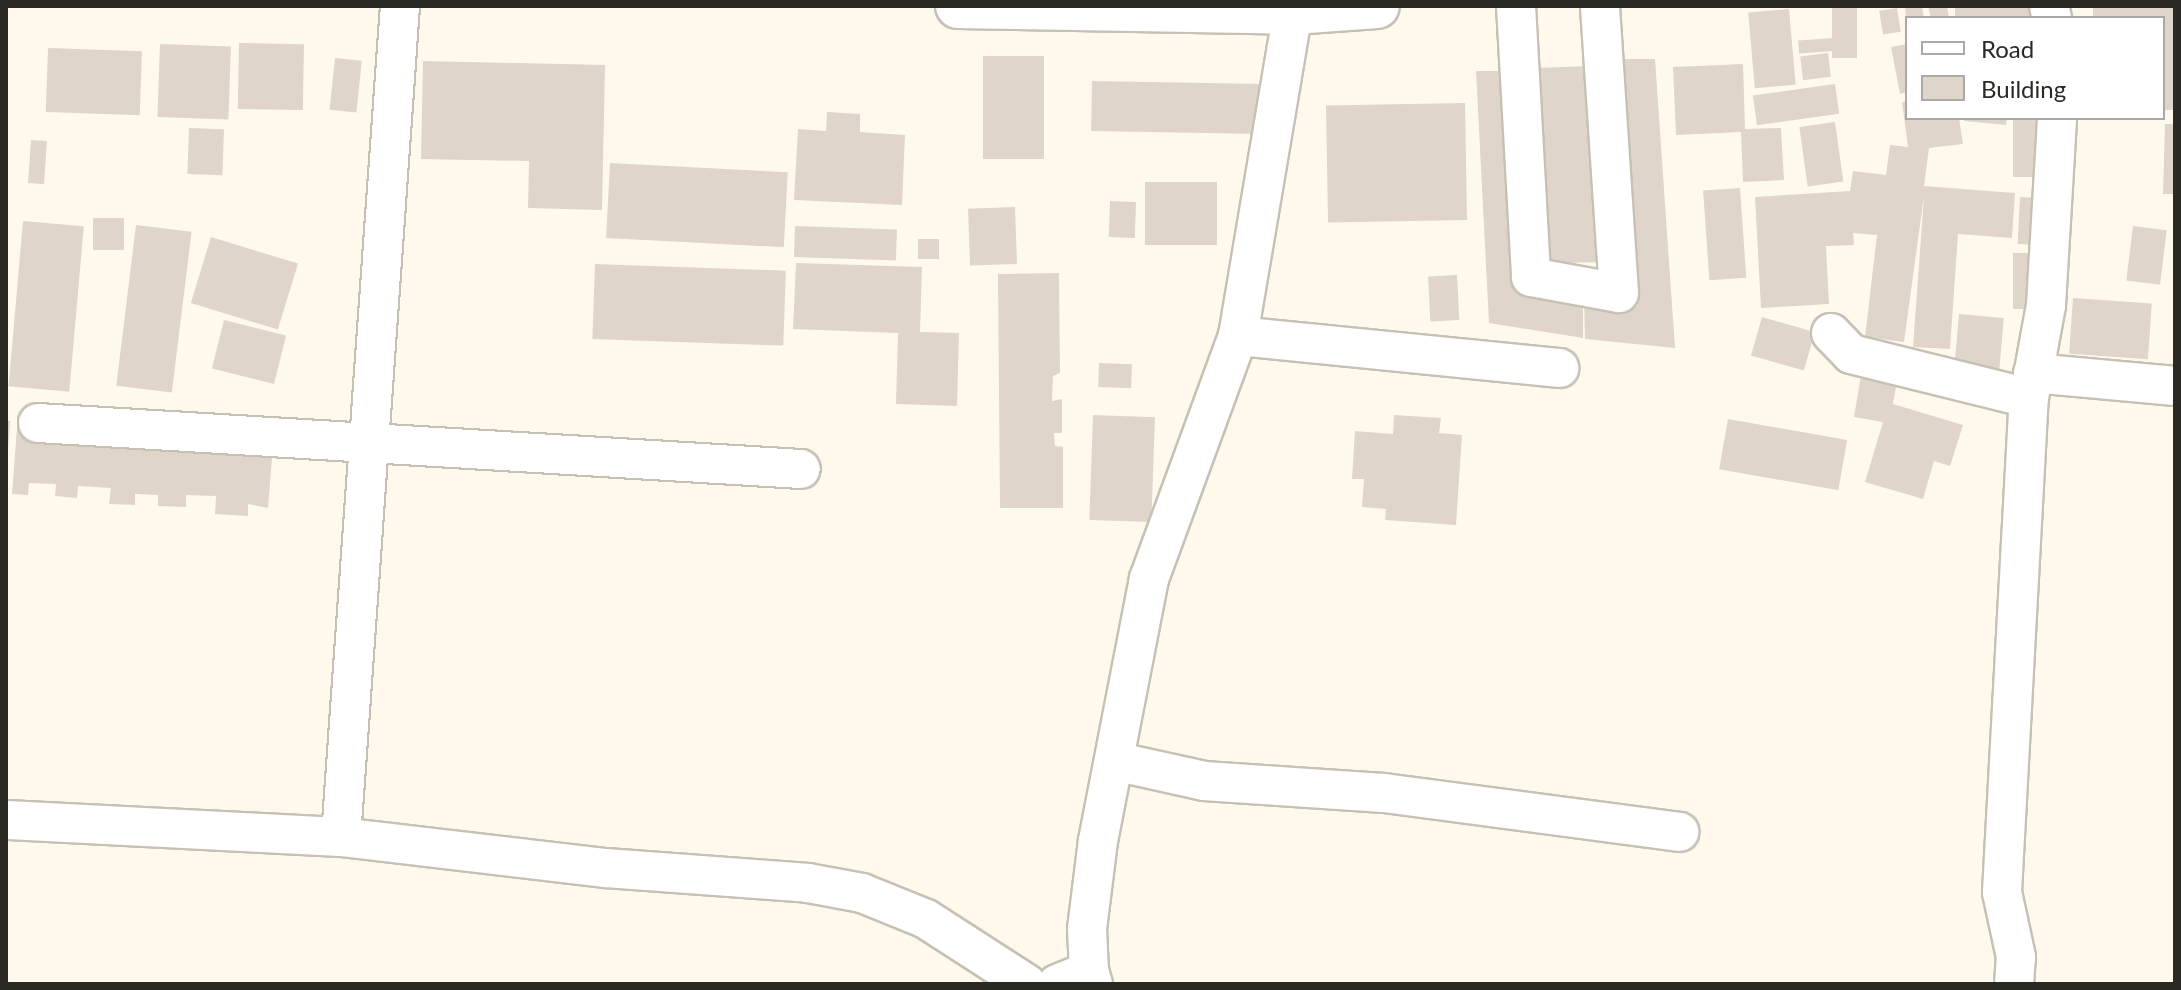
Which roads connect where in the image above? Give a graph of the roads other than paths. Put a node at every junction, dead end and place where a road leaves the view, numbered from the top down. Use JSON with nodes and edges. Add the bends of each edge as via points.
{"nodes":[{"id":1,"x":400,"y":6,"type":"edge"},
{"id":2,"x":958,"y":6,"type":"edge"},
{"id":3,"x":1377,"y":6,"type":"edge"},
{"id":4,"x":1516,"y":6,"type":"edge"},
{"id":5,"x":1600,"y":6,"type":"edge"},
{"id":6,"x":1034,"y":7,"type":"edge"},
{"id":7,"x":1145,"y":8,"type":"edge"},
{"id":8,"x":1293,"y":12,"type":"junction"},
{"id":9,"x":2057,"y":120,"type":"edge"},
{"id":10,"x":1831,"y":333,"type":"dead end"},
{"id":11,"x":1238,"y":336,"type":"junction"},
{"id":12,"x":1559,"y":368,"type":"dead end"},
{"id":13,"x":2031,"y":386,"type":"junction"},
{"id":14,"x":2175,"y":386,"type":"edge"},
{"id":15,"x":38,"y":423,"type":"dead end"},
{"id":16,"x":369,"y":440,"type":"junction"},
{"id":17,"x":801,"y":469,"type":"dead end"},
{"id":18,"x":1114,"y":761,"type":"junction"},
{"id":19,"x":6,"y":820,"type":"edge"},
{"id":20,"x":1679,"y":832,"type":"dead end"},
{"id":21,"x":341,"y":837,"type":"junction"},
{"id":22,"x":1080,"y":980,"type":"edge"},
{"id":23,"x":1027,"y":984,"type":"edge"},
{"id":24,"x":2014,"y":984,"type":"edge"}],
"edges":[{"from":1,"to":16,"type":"street"},
{"from":2,"to":6,"type":"main road"},
{"from":3,"to":8,"type":"main road"},
{"from":4,"to":5,"type":"street","via":[[1531,277],[1619,293]]},
{"from":6,"to":7,"type":"main road"},
{"from":7,"to":8,"type":"main road"},
{"from":8,"to":11,"type":"street"},
{"from":9,"to":13,"type":"street","via":[[2046,305]]},
{"from":10,"to":13,"type":"street","via":[[1851,354]]},
{"from":11,"to":12,"type":"street"},
{"from":11,"to":18,"type":"street","via":[[1149,579]]},
{"from":13,"to":14,"type":"street"},
{"from":13,"to":24,"type":"street","via":[[2002,892],[2016,957]]},
{"from":15,"to":16,"type":"street"},
{"from":16,"to":17,"type":"street"},
{"from":16,"to":21,"type":"street"},
{"from":18,"to":20,"type":"street","via":[[1204,781],[1384,793]]},
{"from":18,"to":22,"type":"street"},
{"from":19,"to":21,"type":"street"},
{"from":21,"to":23,"type":"street","via":[[606,868],[808,883],[862,893],[926,919]]}]}
